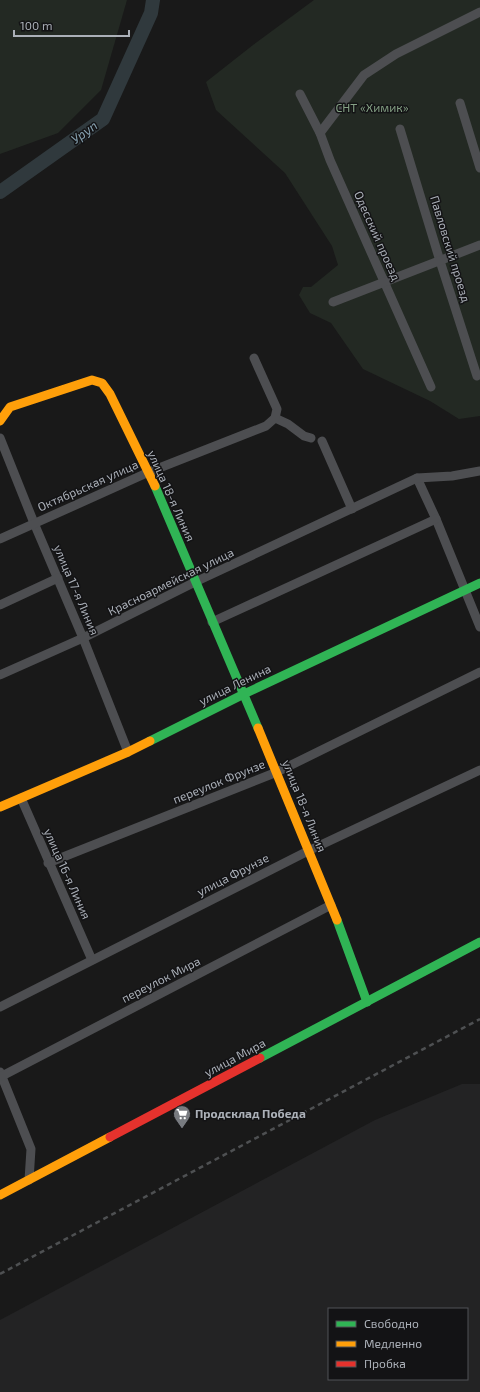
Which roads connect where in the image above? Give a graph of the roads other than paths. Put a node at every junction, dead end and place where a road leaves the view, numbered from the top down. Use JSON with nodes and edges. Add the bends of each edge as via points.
{"nodes":[{"id":1,"x":480,"y":12,"type":"edge"},
{"id":2,"x":300,"y":94,"type":"dead end"},
{"id":3,"x":460,"y":103,"type":"dead end"},
{"id":4,"x":400,"y":129,"type":"dead end"},
{"id":5,"x":320,"y":133,"type":"junction"},
{"id":6,"x":480,"y":168,"type":"edge"},
{"id":7,"x":480,"y":245,"type":"edge"},
{"id":8,"x":440,"y":261,"type":"junction"},
{"id":9,"x":385,"y":282,"type":"junction"},
{"id":10,"x":333,"y":302,"type":"dead end"},
{"id":11,"x":254,"y":358,"type":"dead end"},
{"id":12,"x":477,"y":376,"type":"dead end"},
{"id":13,"x":431,"y":388,"type":"dead end"},
{"id":14,"x":275,"y":418,"type":"junction"},
{"id":15,"x":0,"y":421,"type":"edge"},
{"id":16,"x":0,"y":438,"type":"edge"},
{"id":17,"x":311,"y":438,"type":"dead end"},
{"id":18,"x":322,"y":441,"type":"dead end"},
{"id":19,"x":480,"y":470,"type":"edge"},
{"id":20,"x":149,"y":472,"type":"junction"},
{"id":21,"x":417,"y":478,"type":"junction"},
{"id":22,"x":352,"y":508,"type":"junction"},
{"id":23,"x":436,"y":519,"type":"junction"},
{"id":24,"x":34,"y":523,"type":"junction"},
{"id":25,"x":0,"y":539,"type":"edge"},
{"id":26,"x":58,"y":578,"type":"junction"},
{"id":27,"x":195,"y":582,"type":"junction"},
{"id":28,"x":480,"y":583,"type":"edge"},
{"id":29,"x":464,"y":590,"type":"junction"},
{"id":30,"x":0,"y":605,"type":"edge"},
{"id":31,"x":212,"y":622,"type":"junction"},
{"id":32,"x":480,"y":627,"type":"edge"},
{"id":33,"x":83,"y":638,"type":"junction"},
{"id":34,"x":480,"y":672,"type":"edge"},
{"id":35,"x":0,"y":675,"type":"edge"},
{"id":36,"x":244,"y":694,"type":"junction"},
{"id":37,"x":128,"y":752,"type":"junction"},
{"id":38,"x":480,"y":770,"type":"edge"},
{"id":39,"x":277,"y":772,"type":"junction"},
{"id":40,"x":20,"y":798,"type":"junction"},
{"id":41,"x":0,"y":807,"type":"edge"},
{"id":42,"x":308,"y":851,"type":"junction"},
{"id":43,"x":48,"y":863,"type":"junction"},
{"id":44,"x":331,"y":905,"type":"junction"},
{"id":45,"x":480,"y":942,"type":"edge"},
{"id":46,"x":92,"y":960,"type":"junction"},
{"id":47,"x":367,"y":1002,"type":"junction"},
{"id":48,"x":0,"y":1007,"type":"edge"},
{"id":49,"x":1,"y":1074,"type":"edge"},
{"id":50,"x":3,"y":1091,"type":"edge"},
{"id":51,"x":29,"y":1180,"type":"junction"},
{"id":52,"x":0,"y":1195,"type":"edge"}],
"edges":[{"from":1,"to":5,"type":"street","via":[[396,54],[364,74]]},
{"from":2,"to":5,"type":"street","name":"Одесский проезд"},
{"from":3,"to":6,"type":"street"},
{"from":4,"to":8,"type":"street","name":"Павловский проезд"},
{"from":5,"to":9,"type":"street","name":"Одесский проезд"},
{"from":7,"to":8,"type":"street"},
{"from":8,"to":9,"type":"street"},
{"from":8,"to":12,"type":"street","name":"Павловский проезд"},
{"from":9,"to":10,"type":"street"},
{"from":9,"to":13,"type":"street","name":"Одесский проезд"},
{"from":11,"to":14,"type":"street","via":[[277,409]]},
{"from":14,"to":17,"type":"street"},
{"from":14,"to":20,"type":"street","name":"Октябрьская улица","via":[[266,426]]},
{"from":15,"to":20,"type":"main road","name":"улица 18-я Линия","via":[[10,407],[92,380],[102,383]]},
{"from":16,"to":24,"type":"street","name":"улица 17-я Линия"},
{"from":18,"to":22,"type":"street"},
{"from":19,"to":21,"type":"street","name":"Красноармейская улица","via":[[452,476]]},
{"from":20,"to":24,"type":"street","name":"Октябрьская улица"},
{"from":20,"to":27,"type":"main road","name":"улица 18-я Линия"},
{"from":21,"to":22,"type":"street","name":"Красноармейская улица"},
{"from":21,"to":23,"type":"street"},
{"from":22,"to":27,"type":"street","name":"Красноармейская улица"},
{"from":23,"to":29,"type":"street"},
{"from":23,"to":31,"type":"street"},
{"from":24,"to":25,"type":"street","name":"Октябрьская улица"},
{"from":24,"to":26,"type":"street","name":"улица 17-я Линия"},
{"from":26,"to":30,"type":"street"},
{"from":26,"to":33,"type":"street","name":"улица 17-я Линия"},
{"from":27,"to":31,"type":"main road","name":"улица 18-я Линия"},
{"from":27,"to":33,"type":"street","name":"Красноармейская улица"},
{"from":28,"to":29,"type":"main road","name":"улица Ленина"},
{"from":29,"to":32,"type":"street"},
{"from":29,"to":36,"type":"main road","name":"улица Ленина"},
{"from":31,"to":36,"type":"main road","name":"улица 18-я Линия"},
{"from":33,"to":35,"type":"street","name":"Красноармейская улица"},
{"from":33,"to":37,"type":"street","name":"улица 17-я Линия"},
{"from":34,"to":39,"type":"street","name":"переулок Фрунзе"},
{"from":36,"to":37,"type":"main road","name":"улица Ленина"},
{"from":36,"to":39,"type":"main road","name":"улица 18-я Линия"},
{"from":37,"to":40,"type":"main road","name":"улица Ленина"},
{"from":38,"to":42,"type":"street","name":"улица Фрунзе"},
{"from":39,"to":42,"type":"main road","name":"улица 18-я Линия"},
{"from":39,"to":43,"type":"street","name":"переулок Фрунзе"},
{"from":40,"to":41,"type":"main road","name":"улица Ленина"},
{"from":40,"to":43,"type":"street","name":"улица 16-я Линия"},
{"from":42,"to":44,"type":"main road","name":"улица 18-я Линия"},
{"from":42,"to":46,"type":"street","name":"улица Фрунзе"},
{"from":43,"to":46,"type":"street","name":"улица 16-я Линия"},
{"from":44,"to":47,"type":"main road","name":"улица 18-я Линия"},
{"from":44,"to":49,"type":"street","name":"переулок Мира"},
{"from":45,"to":47,"type":"main road","name":"улица Мира"},
{"from":46,"to":48,"type":"street","name":"улица Фрунзе"},
{"from":47,"to":51,"type":"main road","name":"улица Мира"},
{"from":49,"to":50,"type":"street"},
{"from":50,"to":51,"type":"street","via":[[31,1149]]},
{"from":51,"to":52,"type":"main road","name":"улица Мира"}]}
